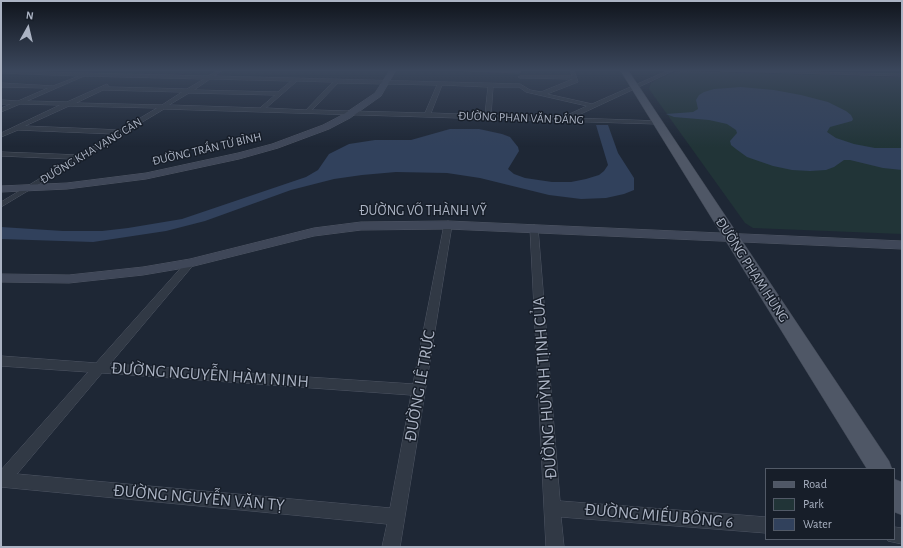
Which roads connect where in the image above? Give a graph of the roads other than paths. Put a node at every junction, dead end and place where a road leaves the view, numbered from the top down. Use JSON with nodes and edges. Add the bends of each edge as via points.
{"nodes":[{"id":1,"x":34,"y":96,"type":"edge"},
{"id":2,"x":85,"y":96,"type":"edge"},
{"id":3,"x":181,"y":96,"type":"edge"},
{"id":4,"x":277,"y":96,"type":"edge"},
{"id":5,"x":323,"y":96,"type":"edge"},
{"id":6,"x":376,"y":96,"type":"edge"},
{"id":7,"x":436,"y":96,"type":"edge"},
{"id":8,"x":490,"y":96,"type":"edge"},
{"id":9,"x":549,"y":96,"type":"edge"},
{"id":10,"x":617,"y":96,"type":"edge"},
{"id":11,"x":641,"y":96,"type":"edge"},
{"id":12,"x":1,"y":102,"type":"edge"},
{"id":13,"x":17,"y":103,"type":"junction"},
{"id":14,"x":68,"y":104,"type":"junction"},
{"id":15,"x":592,"y":106,"type":"junction"},
{"id":16,"x":163,"y":107,"type":"junction"},
{"id":17,"x":1,"y":110,"type":"edge"},
{"id":18,"x":261,"y":110,"type":"junction"},
{"id":19,"x":308,"y":112,"type":"junction"},
{"id":20,"x":352,"y":113,"type":"junction"},
{"id":21,"x":428,"y":115,"type":"junction"},
{"id":22,"x":488,"y":117,"type":"junction"},
{"id":23,"x":562,"y":120,"type":"junction"},
{"id":24,"x":657,"y":122,"type":"junction"},
{"id":25,"x":17,"y":128,"type":"junction"},
{"id":26,"x":122,"y":132,"type":"junction"},
{"id":27,"x":1,"y":135,"type":"edge"},
{"id":28,"x":1,"y":154,"type":"edge"},
{"id":29,"x":80,"y":157,"type":"junction"},
{"id":30,"x":29,"y":188,"type":"junction"},
{"id":31,"x":1,"y":189,"type":"edge"},
{"id":32,"x":1,"y":205,"type":"edge"},
{"id":33,"x":448,"y":225,"type":"junction"},
{"id":34,"x":534,"y":228,"type":"junction"},
{"id":35,"x":730,"y":237,"type":"junction"},
{"id":36,"x":902,"y":245,"type":"edge"},
{"id":37,"x":190,"y":263,"type":"junction"},
{"id":38,"x":1,"y":278,"type":"edge"},
{"id":39,"x":1,"y":361,"type":"edge"},
{"id":40,"x":98,"y":368,"type":"junction"},
{"id":41,"x":419,"y":390,"type":"junction"},
{"id":42,"x":879,"y":468,"type":"edge"},
{"id":43,"x":2,"y":480,"type":"edge"},
{"id":44,"x":895,"y":492,"type":"edge"},
{"id":45,"x":902,"y":503,"type":"edge"},
{"id":46,"x":553,"y":508,"type":"junction"},
{"id":47,"x":397,"y":517,"type":"junction"},
{"id":48,"x":765,"y":525,"type":"edge"},
{"id":49,"x":392,"y":547,"type":"edge"},
{"id":50,"x":555,"y":547,"type":"edge"}],
"edges":[{"from":1,"to":13,"type":"street"},
{"from":2,"to":14,"type":"street"},
{"from":3,"to":16,"type":"street","name":"ĐƯỜNG KHA VẠNG CÂN"},
{"from":4,"to":18,"type":"street"},
{"from":5,"to":19,"type":"street"},
{"from":6,"to":20,"type":"street","name":"ĐƯỜNG TRẦN TỬ BÌNH"},
{"from":7,"to":21,"type":"street"},
{"from":8,"to":22,"type":"street"},
{"from":9,"to":15,"type":"street"},
{"from":10,"to":15,"type":"street"},
{"from":11,"to":24,"type":"main road","name":"ĐƯỜNG PHẠM HÙNG"},
{"from":12,"to":13,"type":"street","name":"ĐƯỜNG PHAN VĂN ĐÁNG"},
{"from":13,"to":14,"type":"street","name":"ĐƯỜNG PHAN VĂN ĐÁNG"},
{"from":13,"to":17,"type":"street"},
{"from":14,"to":16,"type":"street","name":"ĐƯỜNG PHAN VĂN ĐÁNG"},
{"from":14,"to":25,"type":"street"},
{"from":15,"to":23,"type":"street"},
{"from":16,"to":18,"type":"street","name":"ĐƯỜNG PHAN VĂN ĐÁNG"},
{"from":16,"to":26,"type":"street","name":"ĐƯỜNG KHA VẠNG CÂN"},
{"from":18,"to":19,"type":"street","name":"ĐƯỜNG PHAN VĂN ĐÁNG"},
{"from":19,"to":20,"type":"street","name":"ĐƯỜNG PHAN VĂN ĐÁNG"},
{"from":20,"to":21,"type":"street","name":"ĐƯỜNG PHAN VĂN ĐÁNG"},
{"from":20,"to":30,"type":"street","name":"ĐƯỜNG TRẦN TỬ BÌNH","via":[[303,136],[232,158],[146,176]]},
{"from":21,"to":22,"type":"street","name":"ĐƯỜNG PHAN VĂN ĐÁNG"},
{"from":22,"to":23,"type":"street","name":"ĐƯỜNG PHAN VĂN ĐÁNG"},
{"from":23,"to":24,"type":"street","name":"ĐƯỜNG PHAN VĂN ĐÁNG"},
{"from":24,"to":35,"type":"main road","name":"ĐƯỜNG PHẠM HÙNG"},
{"from":25,"to":26,"type":"street"},
{"from":25,"to":27,"type":"street"},
{"from":26,"to":29,"type":"street","name":"ĐƯỜNG KHA VẠNG CÂN"},
{"from":28,"to":29,"type":"street"},
{"from":29,"to":30,"type":"street","name":"ĐƯỜNG KHA VẠNG CÂN"},
{"from":30,"to":31,"type":"street","name":"ĐƯỜNG TRẦN TỬ BÌNH"},
{"from":30,"to":32,"type":"street","name":"ĐƯỜNG KHA VẠNG CÂN"},
{"from":33,"to":34,"type":"street","name":"ĐƯỜNG VÕ THÀNH VỸ"},
{"from":33,"to":37,"type":"street","name":"ĐƯỜNG VÕ THÀNH VỸ","via":[[361,226],[314,232]]},
{"from":33,"to":41,"type":"street","name":"ĐƯỜNG LÊ TRỰC"},
{"from":34,"to":35,"type":"street","name":"ĐƯỜNG VÕ THÀNH VỸ"},
{"from":34,"to":46,"type":"street","name":"ĐƯỜNG HUỲNH TỊNH CỦA"},
{"from":35,"to":36,"type":"street","name":"ĐƯỜNG VÕ THÀNH VỸ"},
{"from":35,"to":42,"type":"main road","name":"ĐƯỜNG PHẠM HÙNG"},
{"from":37,"to":38,"type":"street","name":"ĐƯỜNG VÕ THÀNH VỸ","via":[[100,276]]},
{"from":37,"to":40,"type":"street"},
{"from":39,"to":40,"type":"street","name":"ĐƯỜNG NGUYỄN HÀM NINH"},
{"from":40,"to":41,"type":"street","name":"ĐƯỜNG NGUYỄN HÀM NINH"},
{"from":40,"to":43,"type":"street"},
{"from":41,"to":47,"type":"street","name":"ĐƯỜNG LÊ TRỰC"},
{"from":43,"to":47,"type":"street","name":"ĐƯỜNG NGUYỄN VĂN TỴ"},
{"from":44,"to":45,"type":"main road"},
{"from":46,"to":48,"type":"street","name":"ĐƯỜNG MIẾU BÔNG 6"},
{"from":46,"to":50,"type":"street","name":"ĐƯỜNG HUỲNH TỊNH CỦA"},
{"from":47,"to":49,"type":"street","name":"ĐƯỜNG LÊ TRỰC"}]}
